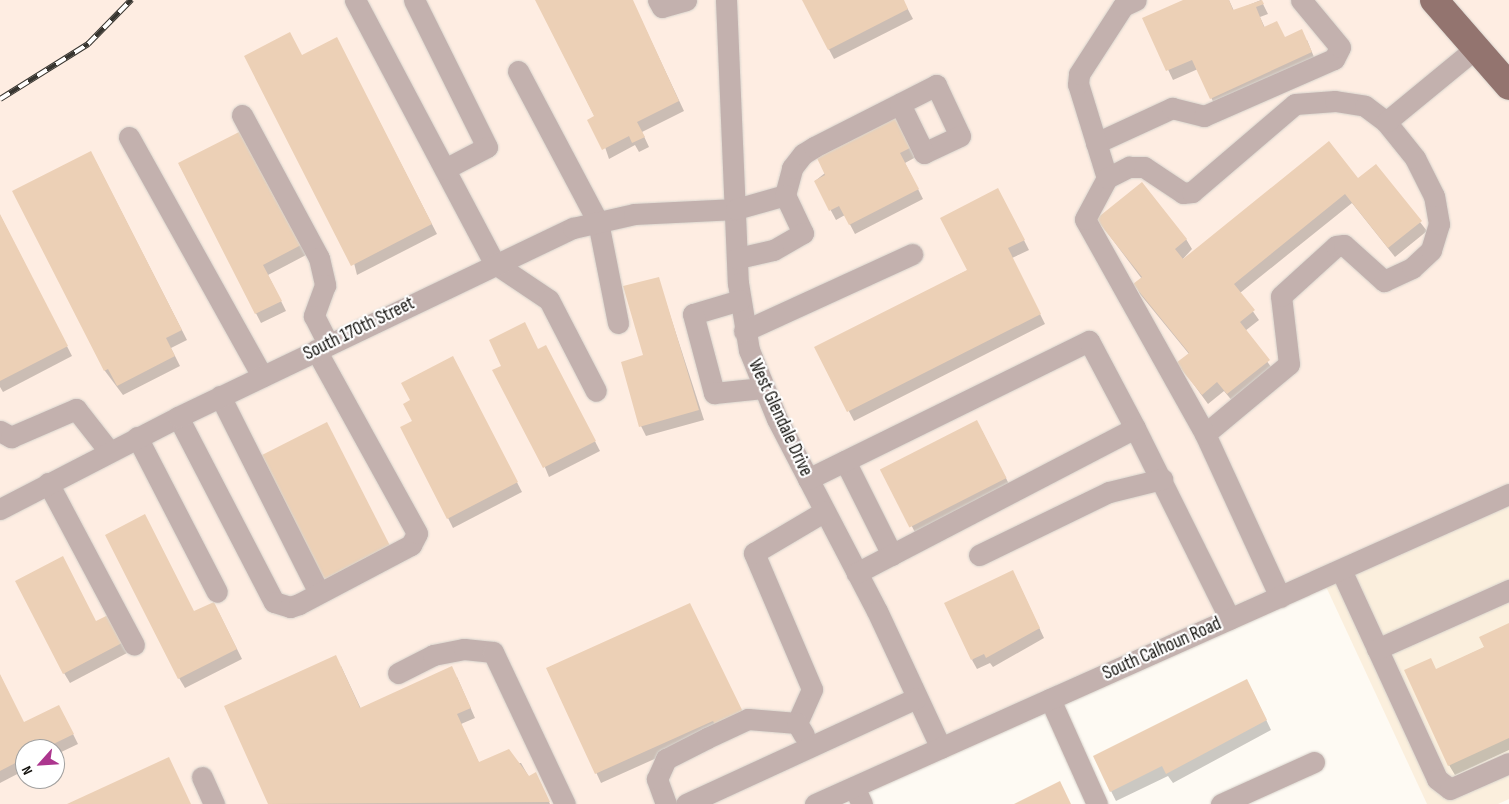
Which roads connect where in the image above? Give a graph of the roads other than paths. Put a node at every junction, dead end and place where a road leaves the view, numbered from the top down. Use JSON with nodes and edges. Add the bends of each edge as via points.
{"nodes":[{"id":1,"x":355,"y":0,"type":"edge"},
{"id":2,"x":414,"y":0,"type":"edge"},
{"id":3,"x":658,"y":0,"type":"edge"},
{"id":4,"x":686,"y":0,"type":"edge"},
{"id":5,"x":726,"y":0,"type":"edge"},
{"id":6,"x":1136,"y":0,"type":"edge"},
{"id":7,"x":1301,"y":0,"type":"edge"},
{"id":8,"x":1434,"y":0,"type":"edge"},
{"id":9,"x":1476,"y":48,"type":"junction"},
{"id":10,"x":518,"y":71,"type":"dead end"},
{"id":11,"x":1509,"y":86,"type":"edge"},
{"id":12,"x":900,"y":104,"type":"dead end"},
{"id":13,"x":242,"y":115,"type":"dead end"},
{"id":14,"x":1386,"y":122,"type":"junction"},
{"id":15,"x":129,"y":137,"type":"dead end"},
{"id":16,"x":1096,"y":143,"type":"junction"},
{"id":17,"x":445,"y":169,"type":"junction"},
{"id":18,"x":1107,"y":178,"type":"junction"},
{"id":19,"x":785,"y":195,"type":"junction"},
{"id":20,"x":736,"y":209,"type":"junction"},
{"id":21,"x":598,"y":222,"type":"junction"},
{"id":22,"x":912,"y":254,"type":"dead end"},
{"id":23,"x":737,"y":258,"type":"junction"},
{"id":24,"x":494,"y":262,"type":"junction"},
{"id":25,"x":740,"y":300,"type":"junction"},
{"id":26,"x":618,"y":323,"type":"dead end"},
{"id":27,"x":744,"y":331,"type":"junction"},
{"id":28,"x":322,"y":347,"type":"junction"},
{"id":29,"x":262,"y":376,"type":"junction"},
{"id":30,"x":763,"y":388,"type":"junction"},
{"id":31,"x":596,"y":391,"type":"dead end"},
{"id":32,"x":220,"y":396,"type":"junction"},
{"id":33,"x":178,"y":417,"type":"junction"},
{"id":34,"x":1135,"y":428,"type":"junction"},
{"id":35,"x":0,"y":431,"type":"edge"},
{"id":36,"x":1205,"y":434,"type":"junction"},
{"id":37,"x":137,"y":437,"type":"junction"},
{"id":38,"x":109,"y":452,"type":"junction"},
{"id":39,"x":846,"y":460,"type":"junction"},
{"id":40,"x":808,"y":479,"type":"junction"},
{"id":41,"x":1162,"y":479,"type":"junction"},
{"id":42,"x":48,"y":483,"type":"junction"},
{"id":43,"x":1509,"y":494,"type":"edge"},
{"id":44,"x":0,"y":509,"type":"edge"},
{"id":45,"x":825,"y":511,"type":"junction"},
{"id":46,"x":892,"y":554,"type":"junction"},
{"id":47,"x":979,"y":555,"type":"dead end"},
{"id":48,"x":1341,"y":570,"type":"junction"},
{"id":49,"x":857,"y":573,"type":"junction"},
{"id":50,"x":1509,"y":590,"type":"edge"},
{"id":51,"x":217,"y":592,"type":"dead end"},
{"id":52,"x":320,"y":593,"type":"junction"},
{"id":53,"x":1280,"y":597,"type":"junction"},
{"id":54,"x":1230,"y":619,"type":"junction"},
{"id":55,"x":134,"y":645,"type":"dead end"},
{"id":56,"x":1378,"y":649,"type":"junction"},
{"id":57,"x":398,"y":673,"type":"dead end"},
{"id":58,"x":916,"y":698,"type":"junction"},
{"id":59,"x":1050,"y":700,"type":"junction"},
{"id":60,"x":797,"y":723,"type":"junction"},
{"id":61,"x":812,"y":747,"type":"junction"},
{"id":62,"x":941,"y":748,"type":"junction"},
{"id":63,"x":1314,"y":762,"type":"dead end"},
{"id":64,"x":1509,"y":763,"type":"edge"},
{"id":65,"x":202,"y":777,"type":"dead end"},
{"id":66,"x":858,"y":795,"type":"edge"},
{"id":67,"x":214,"y":804,"type":"edge"},
{"id":68,"x":566,"y":804,"type":"edge"},
{"id":69,"x":666,"y":804,"type":"edge"},
{"id":70,"x":686,"y":804,"type":"edge"},
{"id":71,"x":815,"y":804,"type":"edge"},
{"id":72,"x":1097,"y":804,"type":"edge"},
{"id":73,"x":1221,"y":804,"type":"edge"}],
"edges":[{"from":1,"to":17,"type":"street"},
{"from":2,"to":17,"type":"street","via":[[487,147]]},
{"from":3,"to":4,"type":"street","via":[[662,7]]},
{"from":5,"to":20,"type":"street","name":"West Glendale Drive"},
{"from":6,"to":16,"type":"street","via":[[1123,6],[1079,74]]},
{"from":7,"to":16,"type":"street","via":[[1340,47],[1334,59],[1204,116],[1172,108]]},
{"from":8,"to":9,"type":"main road"},
{"from":9,"to":11,"type":"main road"},
{"from":9,"to":14,"type":"street"},
{"from":10,"to":21,"type":"street"},
{"from":12,"to":19,"type":"street","via":[[803,154],[792,168]]},
{"from":13,"to":28,"type":"street","via":[[319,258],[325,285],[314,316]]},
{"from":14,"to":18,"type":"street","via":[[1365,106],[1335,101],[1295,104],[1188,194],[1144,167],[1129,167]]},
{"from":14,"to":36,"type":"street","via":[[1415,158],[1434,196],[1439,224],[1430,250],[1412,268],[1384,281],[1344,245],[1336,246],[1281,296],[1289,364]]},
{"from":15,"to":29,"type":"street"},
{"from":16,"to":18,"type":"street"},
{"from":17,"to":24,"type":"street"},
{"from":18,"to":36,"type":"street","via":[[1085,224]]},
{"from":19,"to":20,"type":"street","name":"South 170th Street"},
{"from":19,"to":23,"type":"street","via":[[804,233],[773,250]]},
{"from":20,"to":21,"type":"street","name":"South 170th Street","via":[[634,214]]},
{"from":20,"to":23,"type":"street","name":"West Glendale Drive"},
{"from":21,"to":24,"type":"street","name":"South 170th Street","via":[[552,236]]},
{"from":21,"to":26,"type":"street"},
{"from":22,"to":27,"type":"street"},
{"from":23,"to":25,"type":"street","name":"West Glendale Drive"},
{"from":24,"to":28,"type":"street","name":"South 170th Street"},
{"from":24,"to":31,"type":"street","via":[[549,300]]},
{"from":25,"to":27,"type":"street","name":"West Glendale Drive"},
{"from":25,"to":30,"type":"street","via":[[693,314],[714,393]]},
{"from":27,"to":30,"type":"street","name":"West Glendale Drive"},
{"from":28,"to":29,"type":"street","name":"South 170th Street"},
{"from":28,"to":52,"type":"street","via":[[417,533],[411,545]]},
{"from":29,"to":32,"type":"street","name":"South 170th Street"},
{"from":30,"to":40,"type":"street","name":"West Glendale Drive"},
{"from":32,"to":33,"type":"street","name":"South 170th Street"},
{"from":32,"to":52,"type":"street"},
{"from":33,"to":37,"type":"street","name":"South 170th Street"},
{"from":33,"to":52,"type":"street","via":[[274,602],[290,607]]},
{"from":34,"to":39,"type":"street","via":[[1089,341]]},
{"from":34,"to":41,"type":"street"},
{"from":34,"to":46,"type":"street"},
{"from":35,"to":38,"type":"street","via":[[11,437],[76,409]]},
{"from":36,"to":53,"type":"street"},
{"from":37,"to":38,"type":"street","name":"South 170th Street"},
{"from":37,"to":51,"type":"street"},
{"from":38,"to":42,"type":"street","name":"South 170th Street"},
{"from":39,"to":40,"type":"street"},
{"from":39,"to":46,"type":"street"},
{"from":40,"to":45,"type":"street","name":"West Glendale Drive"},
{"from":41,"to":47,"type":"street","via":[[1109,492]]},
{"from":41,"to":54,"type":"street"},
{"from":42,"to":44,"type":"street","name":"South 170th Street"},
{"from":42,"to":55,"type":"street"},
{"from":43,"to":48,"type":"street","name":"South Calhoun Road"},
{"from":45,"to":49,"type":"street","name":"West Glendale Drive"},
{"from":45,"to":60,"type":"street","via":[[754,553],[812,689]]},
{"from":46,"to":49,"type":"street"},
{"from":48,"to":53,"type":"street","name":"South Calhoun Road"},
{"from":48,"to":56,"type":"street"},
{"from":49,"to":58,"type":"street","name":"West Glendale Drive"},
{"from":50,"to":56,"type":"street"},
{"from":53,"to":54,"type":"street","name":"South Calhoun Road"},
{"from":54,"to":59,"type":"street","name":"South Calhoun Road"},
{"from":56,"to":64,"type":"street","via":[[1438,779],[1450,790]]},
{"from":57,"to":68,"type":"street","via":[[434,655],[464,649],[493,652]]},
{"from":58,"to":61,"type":"street"},
{"from":58,"to":62,"type":"street","name":"West Glendale Drive"},
{"from":59,"to":62,"type":"street","name":"South Calhoun Road"},
{"from":59,"to":72,"type":"street"},
{"from":60,"to":61,"type":"street"},
{"from":60,"to":69,"type":"street","via":[[748,719],[666,759],[657,779]]},
{"from":61,"to":70,"type":"street"},
{"from":62,"to":66,"type":"street","name":"South Calhoun Road"},
{"from":63,"to":73,"type":"street"},
{"from":65,"to":67,"type":"street"},
{"from":66,"to":71,"type":"street","name":"South Calhoun Road"}]}
